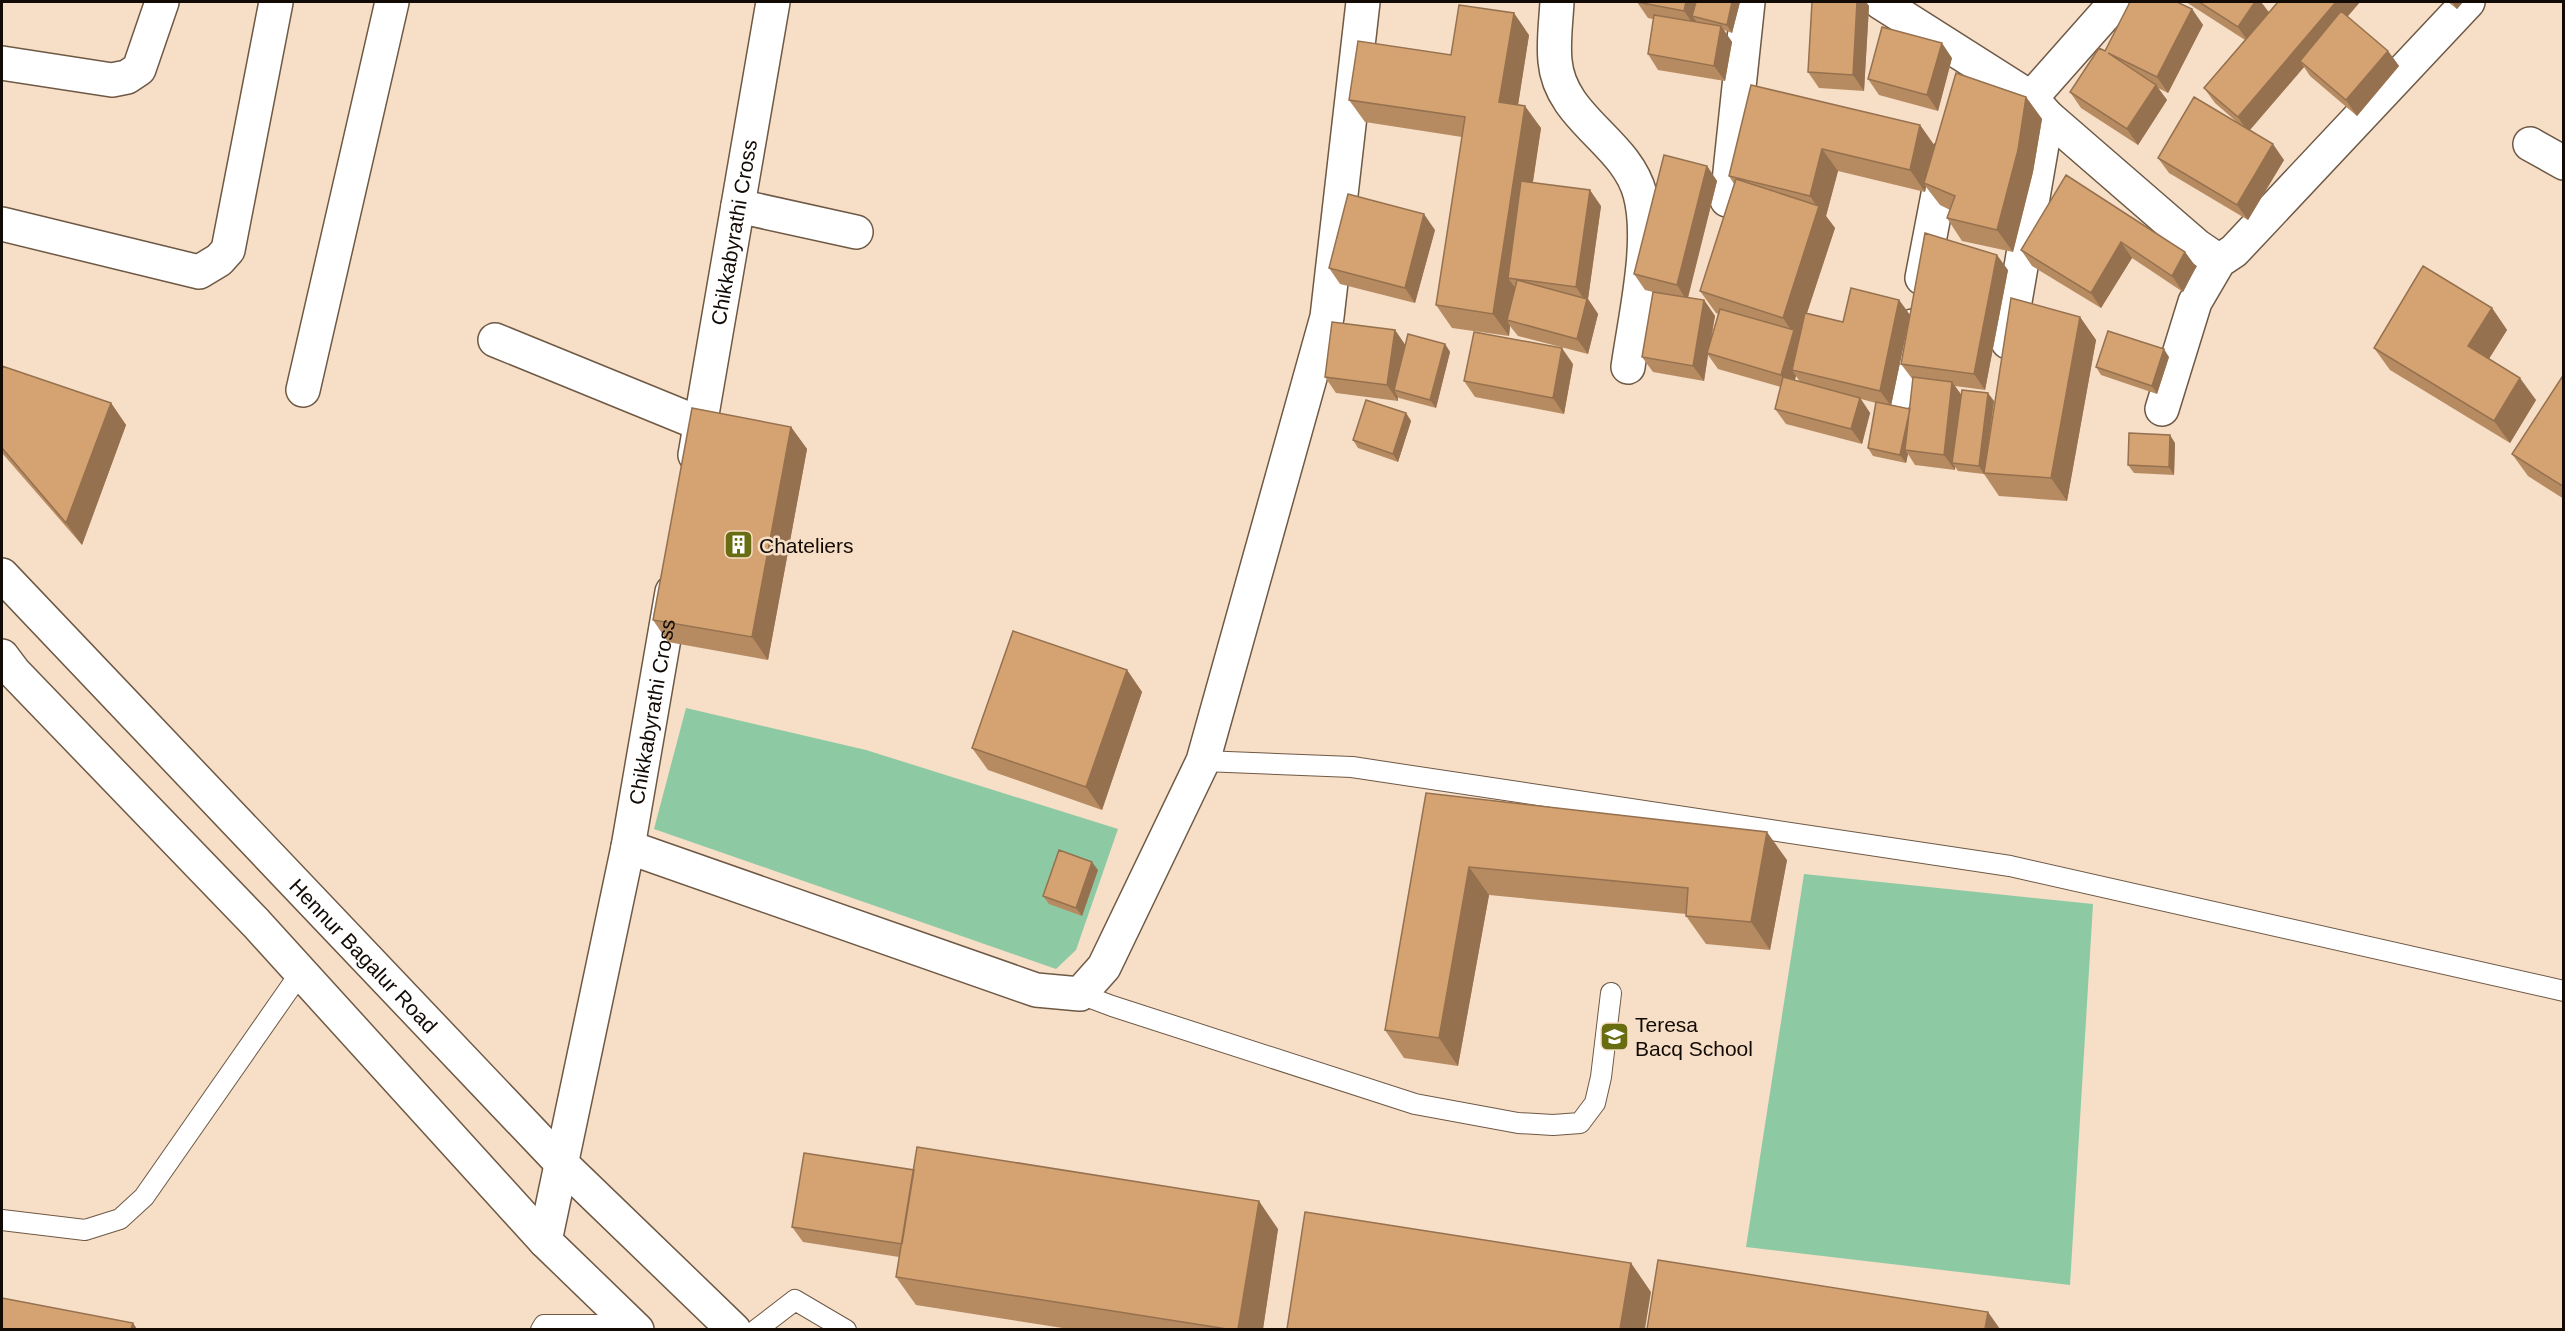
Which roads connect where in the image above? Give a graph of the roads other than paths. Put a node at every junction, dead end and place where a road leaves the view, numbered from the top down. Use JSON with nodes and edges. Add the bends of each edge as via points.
{"nodes":[{"id":1,"x":162,"y":2,"type":"edge"},
{"id":2,"x":276,"y":2,"type":"edge"},
{"id":3,"x":392,"y":2,"type":"edge"},
{"id":4,"x":773,"y":2,"type":"edge"},
{"id":5,"x":1363,"y":2,"type":"edge"},
{"id":6,"x":1557,"y":2,"type":"edge"},
{"id":7,"x":1748,"y":2,"type":"edge"},
{"id":8,"x":1880,"y":2,"type":"edge"},
{"id":9,"x":2116,"y":2,"type":"edge"},
{"id":10,"x":2468,"y":2,"type":"edge"},
{"id":11,"x":1965,"y":55,"type":"junction"},
{"id":12,"x":2,"y":63,"type":"edge"},
{"id":13,"x":1958,"y":90,"type":"edge"},
{"id":14,"x":2039,"y":107,"type":"junction"},
{"id":15,"x":1951,"y":125,"type":"edge"},
{"id":16,"x":2530,"y":144,"type":"dead end"},
{"id":17,"x":2564,"y":163,"type":"edge"},
{"id":18,"x":1727,"y":200,"type":"edge"},
{"id":19,"x":738,"y":206,"type":"junction"},
{"id":20,"x":2,"y":224,"type":"edge"},
{"id":21,"x":856,"y":232,"type":"dead end"},
{"id":22,"x":2219,"y":261,"type":"junction"},
{"id":23,"x":495,"y":340,"type":"dead end"},
{"id":24,"x":1628,"y":367,"type":"dead end"},
{"id":25,"x":2003,"y":369,"type":"edge"},
{"id":26,"x":303,"y":390,"type":"dead end"},
{"id":27,"x":1899,"y":394,"type":"dead end"},
{"id":28,"x":2162,"y":410,"type":"dead end"},
{"id":29,"x":701,"y":424,"type":"junction"},
{"id":30,"x":691,"y":482,"type":"edge"},
{"id":31,"x":676,"y":565,"type":"edge"},
{"id":32,"x":2,"y":575,"type":"edge"},
{"id":33,"x":2,"y":656,"type":"edge"},
{"id":34,"x":1203,"y":761,"type":"junction"},
{"id":35,"x":628,"y":847,"type":"junction"},
{"id":36,"x":301,"y":972,"type":"junction"},
{"id":37,"x":2564,"y":991,"type":"edge"},
{"id":38,"x":1080,"y":993,"type":"junction"},
{"id":39,"x":1611,"y":993,"type":"dead end"},
{"id":40,"x":563,"y":1165,"type":"junction"},
{"id":41,"x":2,"y":1220,"type":"edge"},
{"id":42,"x":545,"y":1241,"type":"junction"},
{"id":43,"x":635,"y":1327,"type":"edge"},
{"id":44,"x":541,"y":1329,"type":"edge"},
{"id":45,"x":734,"y":1329,"type":"edge"},
{"id":46,"x":756,"y":1329,"type":"edge"},
{"id":47,"x":846,"y":1329,"type":"edge"}],
"edges":[{"from":1,"to":12,"type":"street","via":[[139,69],[127,78],[112,80]]},
{"from":2,"to":20,"type":"street","via":[[228,250],[219,260],[199,272]]},
{"from":3,"to":26,"type":"street"},
{"from":4,"to":19,"type":"street","name":"Chikkabyrathi Cross"},
{"from":5,"to":34,"type":"street","via":[[1327,317]]},
{"from":6,"to":24,"type":"street","via":[[1555,63],[1566,95],[1580,116],[1621,158],[1640,192],[1646,233]]},
{"from":7,"to":18,"type":"street"},
{"from":8,"to":11,"type":"street"},
{"from":9,"to":14,"type":"street"},
{"from":10,"to":22,"type":"street","via":[[2234,251]]},
{"from":11,"to":13,"type":"street"},
{"from":11,"to":14,"type":"street"},
{"from":14,"to":22,"type":"street"},
{"from":14,"to":25,"type":"street"},
{"from":15,"to":27,"type":"street"},
{"from":16,"to":17,"type":"street"},
{"from":19,"to":21,"type":"street"},
{"from":19,"to":29,"type":"street","name":"Chikkabyrathi Cross"},
{"from":22,"to":28,"type":"street","via":[[2195,302]]},
{"from":23,"to":29,"type":"street"},
{"from":29,"to":30,"type":"street","name":"Chikkabyrathi Cross"},
{"from":31,"to":35,"type":"street","name":"Chikkabyrathi Cross"},
{"from":32,"to":40,"type":"street","name":"Hennur Bagalur Road"},
{"from":33,"to":36,"type":"street"},
{"from":34,"to":37,"type":"lane","via":[[1352,767],[2010,866]]},
{"from":34,"to":38,"type":"street","via":[[1104,967]]},
{"from":35,"to":38,"type":"street","via":[[1036,990]]},
{"from":35,"to":40,"type":"street","name":"Chikkabyrathi Cross"},
{"from":36,"to":41,"type":"lane","via":[[144,1197],[120,1219],[85,1230]]},
{"from":36,"to":42,"type":"street"},
{"from":38,"to":39,"type":"lane","via":[[1415,1104],[1518,1123],[1553,1125],[1580,1123],[1595,1103]]},
{"from":40,"to":42,"type":"street","name":"Chikkabyrathi Cross"},
{"from":40,"to":45,"type":"street","name":"Hennur Bagalur Road"},
{"from":42,"to":43,"type":"street"},
{"from":43,"to":44,"type":"lane","via":[[544,1325]]},
{"from":46,"to":47,"type":"lane","via":[[795,1300]]}]}
